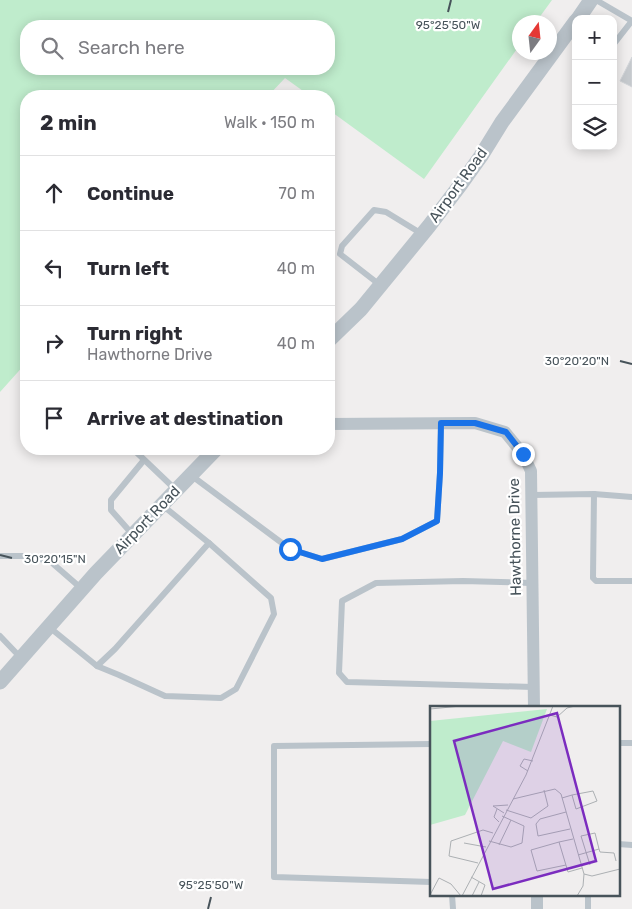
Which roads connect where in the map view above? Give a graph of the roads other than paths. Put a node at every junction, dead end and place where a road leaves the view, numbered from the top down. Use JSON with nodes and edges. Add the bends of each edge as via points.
{"nodes":[{"id":1,"x":592,"y":0,"type":"edge"},
{"id":2,"x":596,"y":0,"type":"edge"},
{"id":3,"x":582,"y":15,"type":"edge"},
{"id":4,"x":632,"y":22,"type":"edge"},
{"id":5,"x":572,"y":30,"type":"edge"},
{"id":6,"x":617,"y":40,"type":"edge"},
{"id":7,"x":422,"y":234,"type":"junction"},
{"id":8,"x":380,"y":285,"type":"junction"},
{"id":9,"x":335,"y":334,"type":"edge"},
{"id":10,"x":441,"y":423,"type":"junction"},
{"id":11,"x":335,"y":424,"type":"edge"},
{"id":12,"x":139,"y":455,"type":"edge"},
{"id":13,"x":208,"y":455,"type":"edge"},
{"id":14,"x":144,"y":460,"type":"junction"},
{"id":15,"x":191,"y":475,"type":"junction"},
{"id":16,"x":176,"y":490,"type":"junction"},
{"id":17,"x":594,"y":494,"type":"junction"},
{"id":18,"x":532,"y":495,"type":"junction"},
{"id":19,"x":632,"y":497,"type":"edge"},
{"id":20,"x":162,"y":505,"type":"junction"},
{"id":21,"x":133,"y":535,"type":"junction"},
{"id":22,"x":208,"y":543,"type":"junction"},
{"id":23,"x":0,"y":556,"type":"edge"},
{"id":24,"x":632,"y":581,"type":"edge"},
{"id":25,"x":532,"y":583,"type":"junction"},
{"id":26,"x":82,"y":589,"type":"junction"},
{"id":27,"x":49,"y":627,"type":"junction"},
{"id":28,"x":0,"y":636,"type":"edge"},
{"id":29,"x":21,"y":658,"type":"junction"},
{"id":30,"x":97,"y":666,"type":"junction"},
{"id":31,"x":0,"y":682,"type":"edge"},
{"id":32,"x":533,"y":687,"type":"junction"},
{"id":33,"x":534,"y":706,"type":"edge"},
{"id":34,"x":430,"y":744,"type":"edge"},
{"id":35,"x":430,"y":882,"type":"edge"},
{"id":36,"x":452,"y":896,"type":"edge"},
{"id":37,"x":537,"y":896,"type":"edge"},
{"id":38,"x":588,"y":896,"type":"edge"},
{"id":39,"x":453,"y":909,"type":"edge"},
{"id":40,"x":537,"y":909,"type":"edge"},
{"id":41,"x":588,"y":909,"type":"edge"}],
"edges":[{"from":1,"to":3,"type":"street","name":"Airport Road"},
{"from":2,"to":4,"type":"lane"},
{"from":4,"to":6,"type":"lane"},
{"from":5,"to":7,"type":"street","name":"Airport Road"},
{"from":7,"to":8,"type":"street","name":"Airport Road"},
{"from":7,"to":8,"type":"lane","via":[[386,212],[374,210],[342,246],[340,254]]},
{"from":8,"to":9,"type":"street","name":"Airport Road"},
{"from":10,"to":11,"type":"street","name":"Hawthorne Drive"},
{"from":10,"to":15,"type":"lane","via":[[437,521],[402,539],[322,559],[290,549]]},
{"from":10,"to":18,"type":"street","name":"Hawthorne Drive","via":[[475,423],[506,432],[531,471]]},
{"from":12,"to":14,"type":"lane"},
{"from":13,"to":15,"type":"street","name":"Airport Road"},
{"from":14,"to":16,"type":"lane"},
{"from":14,"to":21,"type":"lane","via":[[111,500],[111,510]]},
{"from":15,"to":16,"type":"street","name":"Airport Road"},
{"from":16,"to":20,"type":"street","name":"Airport Road"},
{"from":17,"to":18,"type":"lane"},
{"from":17,"to":19,"type":"lane"},
{"from":17,"to":24,"type":"lane","via":[[593,578],[596,581]]},
{"from":18,"to":25,"type":"street","name":"Hawthorne Drive"},
{"from":20,"to":21,"type":"street","name":"Airport Road"},
{"from":20,"to":22,"type":"lane"},
{"from":21,"to":26,"type":"street","name":"Airport Road"},
{"from":22,"to":30,"type":"lane"},
{"from":22,"to":30,"type":"lane","via":[[272,598],[274,614],[236,689],[221,698],[165,696]]},
{"from":23,"to":26,"type":"lane","via":[[30,556],[51,562]]},
{"from":25,"to":32,"type":"street","name":"Hawthorne Drive"},
{"from":25,"to":32,"type":"lane","via":[[376,583],[342,602],[340,674],[347,682]]},
{"from":26,"to":27,"type":"street","name":"Airport Road"},
{"from":27,"to":29,"type":"street","name":"Airport Road"},
{"from":27,"to":30,"type":"lane"},
{"from":28,"to":29,"type":"lane"},
{"from":29,"to":31,"type":"street","name":"Airport Road"},
{"from":32,"to":33,"type":"street","name":"Hawthorne Drive"},
{"from":34,"to":35,"type":"lane","via":[[274,746],[274,877]]},
{"from":36,"to":39,"type":"lane"},
{"from":37,"to":40,"type":"street"},
{"from":38,"to":41,"type":"lane"}]}
